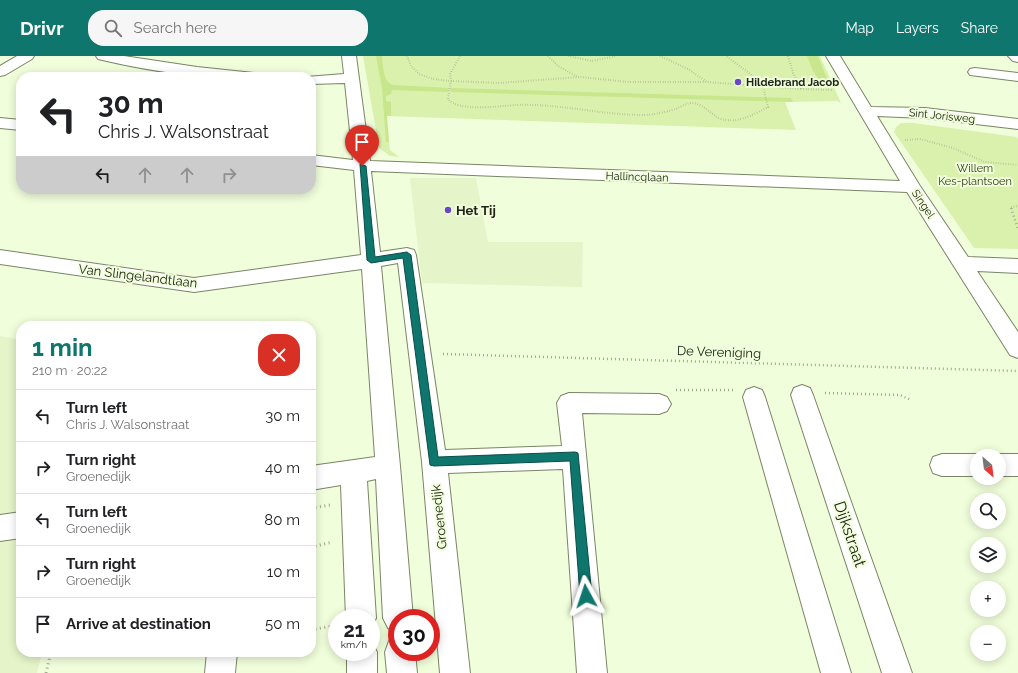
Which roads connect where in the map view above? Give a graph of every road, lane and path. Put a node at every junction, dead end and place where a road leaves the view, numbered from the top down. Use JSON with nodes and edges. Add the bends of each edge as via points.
{"nodes":[{"id":1,"x":3,"y":56,"type":"edge"},
{"id":2,"x":27,"y":56,"type":"edge"},
{"id":3,"x":103,"y":56,"type":"edge"},
{"id":4,"x":349,"y":56,"type":"edge"},
{"id":5,"x":407,"y":56,"type":"edge"},
{"id":6,"x":460,"y":56,"type":"edge"},
{"id":7,"x":548,"y":56,"type":"edge"},
{"id":8,"x":568,"y":56,"type":"edge"},
{"id":9,"x":584,"y":56,"type":"edge"},
{"id":10,"x":616,"y":56,"type":"edge"},
{"id":11,"x":660,"y":56,"type":"edge"},
{"id":12,"x":726,"y":56,"type":"edge"},
{"id":13,"x":788,"y":56,"type":"edge"},
{"id":14,"x":833,"y":56,"type":"edge"},
{"id":15,"x":1015,"y":56,"type":"edge"},
{"id":16,"x":607,"y":57,"type":"edge"},
{"id":17,"x":0,"y":58,"type":"edge"},
{"id":18,"x":1018,"y":58,"type":"edge"},
{"id":19,"x":580,"y":60,"type":"junction"},
{"id":20,"x":0,"y":72,"type":"edge"},
{"id":21,"x":197,"y":72,"type":"edge"},
{"id":22,"x":975,"y":72,"type":"dead end"},
{"id":23,"x":580,"y":77,"type":"junction"},
{"id":24,"x":351,"y":78,"type":"junction"},
{"id":25,"x":1018,"y":78,"type":"edge"},
{"id":26,"x":316,"y":80,"type":"edge"},
{"id":27,"x":451,"y":81,"type":"junction"},
{"id":28,"x":707,"y":82,"type":"junction"},
{"id":29,"x":763,"y":88,"type":"junction"},
{"id":30,"x":802,"y":89,"type":"junction"},
{"id":31,"x":854,"y":91,"type":"junction"},
{"id":32,"x":865,"y":111,"type":"junction"},
{"id":33,"x":0,"y":123,"type":"edge"},
{"id":34,"x":1018,"y":124,"type":"edge"},
{"id":35,"x":16,"y":125,"type":"edge"},
{"id":36,"x":885,"y":143,"type":"junction"},
{"id":37,"x":316,"y":161,"type":"edge"},
{"id":38,"x":1018,"y":165,"type":"edge"},
{"id":39,"x":362,"y":166,"type":"junction"},
{"id":40,"x":912,"y":187,"type":"junction"},
{"id":41,"x":1018,"y":206,"type":"edge"},
{"id":42,"x":1018,"y":229,"type":"edge"},
{"id":43,"x":0,"y":257,"type":"edge"},
{"id":44,"x":371,"y":260,"type":"junction"},
{"id":45,"x":964,"y":264,"type":"junction"},
{"id":46,"x":1018,"y":266,"type":"edge"},
{"id":47,"x":1018,"y":349,"type":"edge"},
{"id":48,"x":419,"y":353,"type":"junction"},
{"id":49,"x":1018,"y":370,"type":"edge"},
{"id":50,"x":802,"y":395,"type":"dead end"},
{"id":51,"x":754,"y":397,"type":"dead end"},
{"id":52,"x":659,"y":404,"type":"dead end"},
{"id":53,"x":575,"y":457,"type":"junction"},
{"id":54,"x":434,"y":462,"type":"junction"},
{"id":55,"x":942,"y":465,"type":"dead end"},
{"id":56,"x":970,"y":465,"type":"edge"},
{"id":57,"x":1006,"y":465,"type":"edge"},
{"id":58,"x":1018,"y":465,"type":"edge"},
{"id":59,"x":388,"y":466,"type":"junction"},
{"id":60,"x":354,"y":471,"type":"junction"},
{"id":61,"x":316,"y":477,"type":"edge"},
{"id":62,"x":16,"y":526,"type":"edge"},
{"id":63,"x":0,"y":528,"type":"edge"},
{"id":64,"x":360,"y":609,"type":"edge"},
{"id":65,"x":397,"y":609,"type":"edge"},
{"id":66,"x":328,"y":627,"type":"edge"},
{"id":67,"x":316,"y":629,"type":"edge"},
{"id":68,"x":50,"y":657,"type":"edge"},
{"id":69,"x":222,"y":657,"type":"edge"},
{"id":70,"x":362,"y":661,"type":"edge"},
{"id":71,"x":401,"y":661,"type":"edge"},
{"id":72,"x":46,"y":673,"type":"edge"},
{"id":73,"x":220,"y":673,"type":"edge"},
{"id":74,"x":362,"y":673,"type":"edge"},
{"id":75,"x":402,"y":673,"type":"edge"},
{"id":76,"x":455,"y":673,"type":"edge"},
{"id":77,"x":592,"y":673,"type":"edge"},
{"id":78,"x":836,"y":673,"type":"edge"},
{"id":79,"x":897,"y":673,"type":"edge"}],
"edges":[{"from":1,"to":17,"type":"street"},
{"from":2,"to":20,"type":"street"},
{"from":3,"to":21,"type":"street"},
{"from":4,"to":24,"type":"street"},
{"from":5,"to":27,"type":"path","via":[[411,66],[419,74]]},
{"from":6,"to":27,"type":"path","via":[[450,74]]},
{"from":7,"to":23,"type":"path","via":[[559,68]]},
{"from":8,"to":19,"type":"path"},
{"from":9,"to":19,"type":"path"},
{"from":10,"to":16,"type":"path"},
{"from":11,"to":28,"type":"path"},
{"from":12,"to":29,"type":"path","via":[[753,76]]},
{"from":13,"to":30,"type":"path","via":[[793,73]]},
{"from":14,"to":31,"type":"street","name":"Singel"},
{"from":15,"to":18,"type":"street"},
{"from":16,"to":19,"type":"path","via":[[592,62]]},
{"from":22,"to":25,"type":"street"},
{"from":23,"to":27,"type":"path","via":[[499,83]]},
{"from":23,"to":28,"type":"path","via":[[629,82]]},
{"from":24,"to":26,"type":"street"},
{"from":24,"to":39,"type":"street"},
{"from":27,"to":29,"type":"path","via":[[448,99],[451,103],[466,107],[540,104],[644,115],[691,103],[703,107],[718,118],[734,120],[756,116],[767,108]]},
{"from":28,"to":29,"type":"path"},
{"from":29,"to":30,"type":"path"},
{"from":30,"to":31,"type":"path"},
{"from":31,"to":32,"type":"street","name":"Singel"},
{"from":32,"to":34,"type":"street","name":"Sint Jorisweg","via":[[925,113]]},
{"from":32,"to":36,"type":"street","name":"Singel"},
{"from":33,"to":35,"type":"street"},
{"from":36,"to":38,"type":"path","via":[[920,139],[953,148],[985,162]]},
{"from":36,"to":40,"type":"street","name":"Singel"},
{"from":37,"to":39,"type":"street","name":"Hallincqlaan"},
{"from":39,"to":40,"type":"street","name":"Hallincqlaan"},
{"from":39,"to":44,"type":"street"},
{"from":40,"to":45,"type":"street","name":"Singel"},
{"from":41,"to":42,"type":"path","via":[[1011,207]]},
{"from":43,"to":44,"type":"street","name":"Van Slingelandtlaan","via":[[194,285]]},
{"from":44,"to":48,"type":"street","name":"Groenedijk","via":[[407,255]]},
{"from":44,"to":59,"type":"street"},
{"from":45,"to":46,"type":"street"},
{"from":45,"to":47,"type":"street","name":"Singel"},
{"from":48,"to":49,"type":"path","name":"De Vereniging"},
{"from":48,"to":54,"type":"street","name":"Groenedijk"},
{"from":50,"to":79,"type":"street","name":"Dijkstraat"},
{"from":51,"to":78,"type":"street"},
{"from":52,"to":53,"type":"street","via":[[570,403]]},
{"from":53,"to":54,"type":"street"},
{"from":53,"to":77,"type":"street"},
{"from":54,"to":76,"type":"street","name":"Groenedijk"},
{"from":55,"to":56,"type":"street"},
{"from":57,"to":58,"type":"street"},
{"from":59,"to":60,"type":"street"},
{"from":59,"to":65,"type":"street"},
{"from":60,"to":61,"type":"street"},
{"from":60,"to":64,"type":"street"},
{"from":62,"to":63,"type":"street"},
{"from":66,"to":67,"type":"path"},
{"from":68,"to":72,"type":"path"},
{"from":69,"to":73,"type":"street"},
{"from":70,"to":74,"type":"street"},
{"from":71,"to":75,"type":"street"}]}
